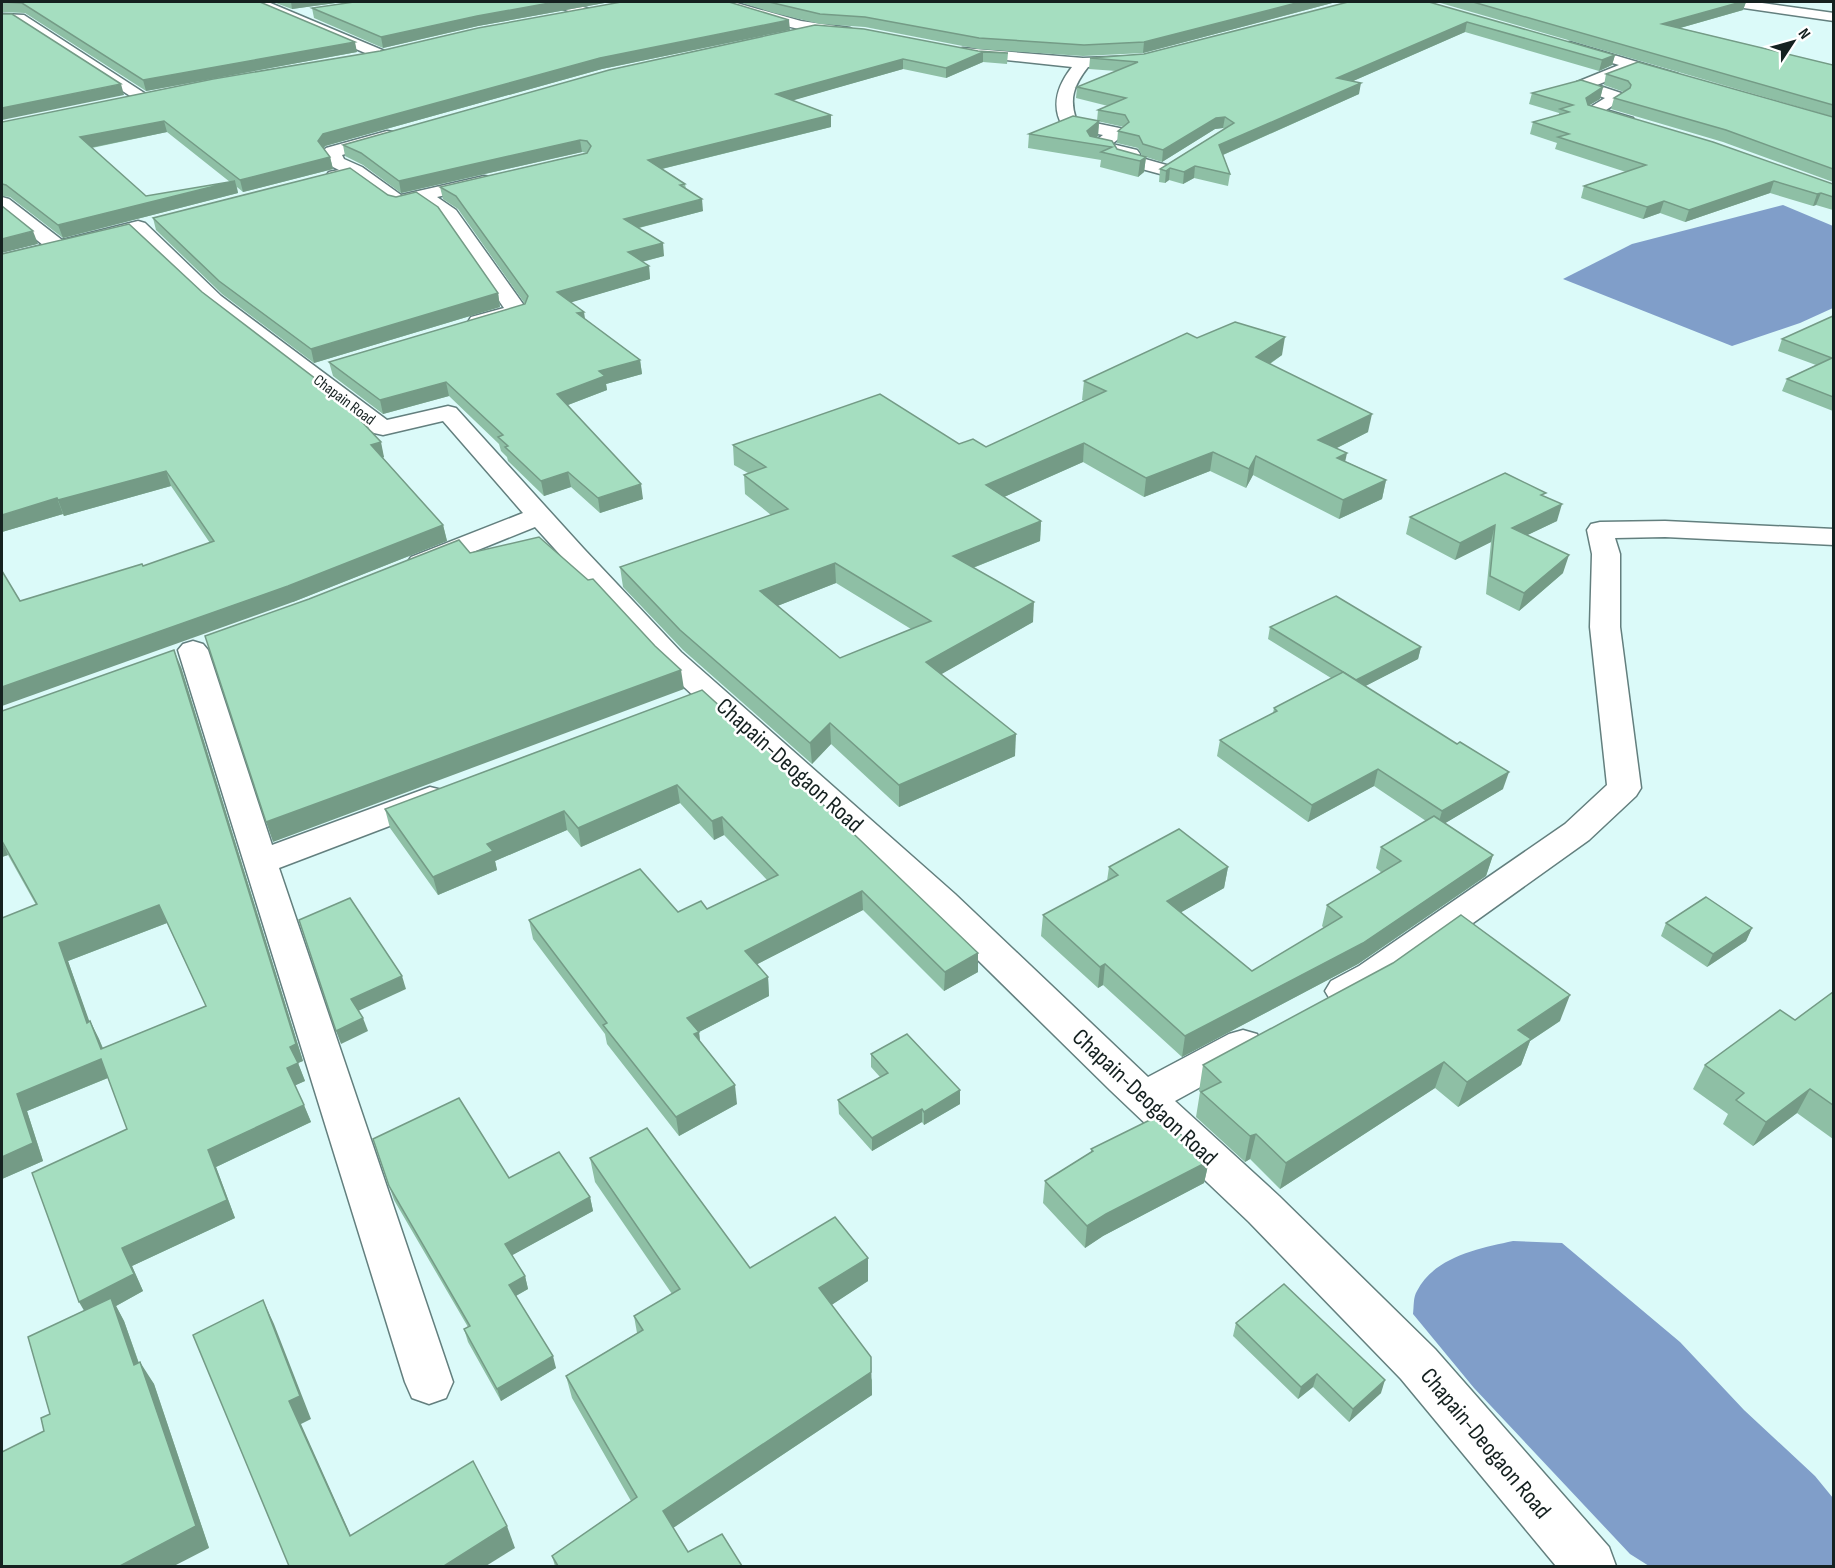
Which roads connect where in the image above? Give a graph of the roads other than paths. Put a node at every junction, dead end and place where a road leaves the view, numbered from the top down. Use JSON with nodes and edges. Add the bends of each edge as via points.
{"nodes":[{"id":1,"x":258,"y":2,"type":"edge"},
{"id":2,"x":554,"y":2,"type":"edge"},
{"id":3,"x":721,"y":2,"type":"edge"},
{"id":4,"x":1730,"y":2,"type":"edge"},
{"id":5,"x":601,"y":9,"type":"edge"},
{"id":6,"x":315,"y":12,"type":"edge"},
{"id":7,"x":585,"y":12,"type":"junction"},
{"id":8,"x":294,"y":15,"type":"junction"},
{"id":9,"x":1833,"y":17,"type":"edge"},
{"id":10,"x":2,"y":18,"type":"edge"},
{"id":11,"x":553,"y":18,"type":"edge"},
{"id":12,"x":820,"y":30,"type":"junction"},
{"id":13,"x":865,"y":33,"type":"edge"},
{"id":14,"x":786,"y":37,"type":"edge"},
{"id":15,"x":1554,"y":42,"type":"edge"},
{"id":16,"x":948,"y":50,"type":"edge"},
{"id":17,"x":402,"y":51,"type":"edge"},
{"id":18,"x":382,"y":55,"type":"junction"},
{"id":19,"x":1154,"y":56,"type":"edge"},
{"id":20,"x":359,"y":59,"type":"edge"},
{"id":21,"x":1083,"y":63,"type":"junction"},
{"id":22,"x":1633,"y":65,"type":"junction"},
{"id":23,"x":1688,"y":81,"type":"edge"},
{"id":24,"x":122,"y":102,"type":"edge"},
{"id":25,"x":1648,"y":128,"type":"edge"},
{"id":26,"x":404,"y":132,"type":"edge"},
{"id":27,"x":356,"y":171,"type":"junction"},
{"id":28,"x":502,"y":177,"type":"edge"},
{"id":29,"x":1148,"y":180,"type":"dead end"},
{"id":30,"x":312,"y":182,"type":"edge"},
{"id":31,"x":422,"y":195,"type":"junction"},
{"id":32,"x":2,"y":202,"type":"edge"},
{"id":33,"x":58,"y":248,"type":"junction"},
{"id":34,"x":2,"y":261,"type":"edge"},
{"id":35,"x":459,"y":328,"type":"edge"},
{"id":36,"x":334,"y":366,"type":"edge"},
{"id":37,"x":311,"y":373,"type":"junction"},
{"id":38,"x":540,"y":516,"type":"junction"},
{"id":39,"x":1833,"y":537,"type":"edge"},
{"id":40,"x":401,"y":572,"type":"edge"},
{"id":41,"x":193,"y":650,"type":"dead end"},
{"id":42,"x":670,"y":658,"type":"joint"},
{"id":43,"x":462,"y":786,"type":"edge"},
{"id":44,"x":260,"y":862,"type":"junction"},
{"id":45,"x":1320,"y":1004,"type":"edge"},
{"id":46,"x":1268,"y":1031,"type":"edge"},
{"id":47,"x":1144,"y":1098,"type":"junction"},
{"id":48,"x":429,"y":1382,"type":"dead end"},
{"id":49,"x":1590,"y":1566,"type":"edge"}],
"edges":[{"from":1,"to":8,"type":"street"},
{"from":2,"to":7,"type":"street"},
{"from":3,"to":12,"type":"street"},
{"from":4,"to":9,"type":"street"},
{"from":5,"to":7,"type":"street"},
{"from":6,"to":8,"type":"street"},
{"from":7,"to":11,"type":"street"},
{"from":8,"to":18,"type":"street"},
{"from":10,"to":24,"type":"street","via":[[19,18],[150,97]]},
{"from":12,"to":13,"type":"street"},
{"from":12,"to":14,"type":"street"},
{"from":15,"to":22,"type":"street"},
{"from":16,"to":21,"type":"street"},
{"from":17,"to":18,"type":"street"},
{"from":18,"to":20,"type":"street"},
{"from":19,"to":21,"type":"street"},
{"from":21,"to":29,"type":"street","via":[[1067,82],[1061,101],[1069,123],[1118,133],[1097,146],[1131,154],[1122,158],[1169,166]]},
{"from":22,"to":23,"type":"street"},
{"from":22,"to":25,"type":"street","via":[[1583,86],[1618,97],[1592,111]]},
{"from":26,"to":27,"type":"street","via":[[332,152],[337,162]]},
{"from":27,"to":30,"type":"street"},
{"from":27,"to":31,"type":"street","via":[[398,201]]},
{"from":28,"to":31,"type":"street"},
{"from":31,"to":35,"type":"street","via":[[449,214],[517,311]]},
{"from":32,"to":33,"type":"street"},
{"from":33,"to":34,"type":"street","name":"Chapain Road"},
{"from":33,"to":37,"type":"street","name":"Chapain Road","via":[[149,224],[214,300]]},
{"from":36,"to":37,"type":"street"},
{"from":37,"to":38,"type":"street","name":"Chapain Road","via":[[383,428],[448,413]]},
{"from":38,"to":40,"type":"street"},
{"from":38,"to":42,"type":"street","name":"Chapain Road"},
{"from":39,"to":45,"type":"street","via":[[1600,530],[1606,554],[1605,627],[1624,788],[1577,832],[1372,976]]},
{"from":41,"to":44,"type":"street"},
{"from":42,"to":47,"type":"street","name":"Chapain-Deogaon Road","via":[[692,699],[942,903]]},
{"from":43,"to":44,"type":"street"},
{"from":44,"to":48,"type":"street"},
{"from":46,"to":47,"type":"street"},
{"from":47,"to":49,"type":"street","name":"Chapain-Deogaon Road","via":[[1264,1209],[1418,1364]]}]}
